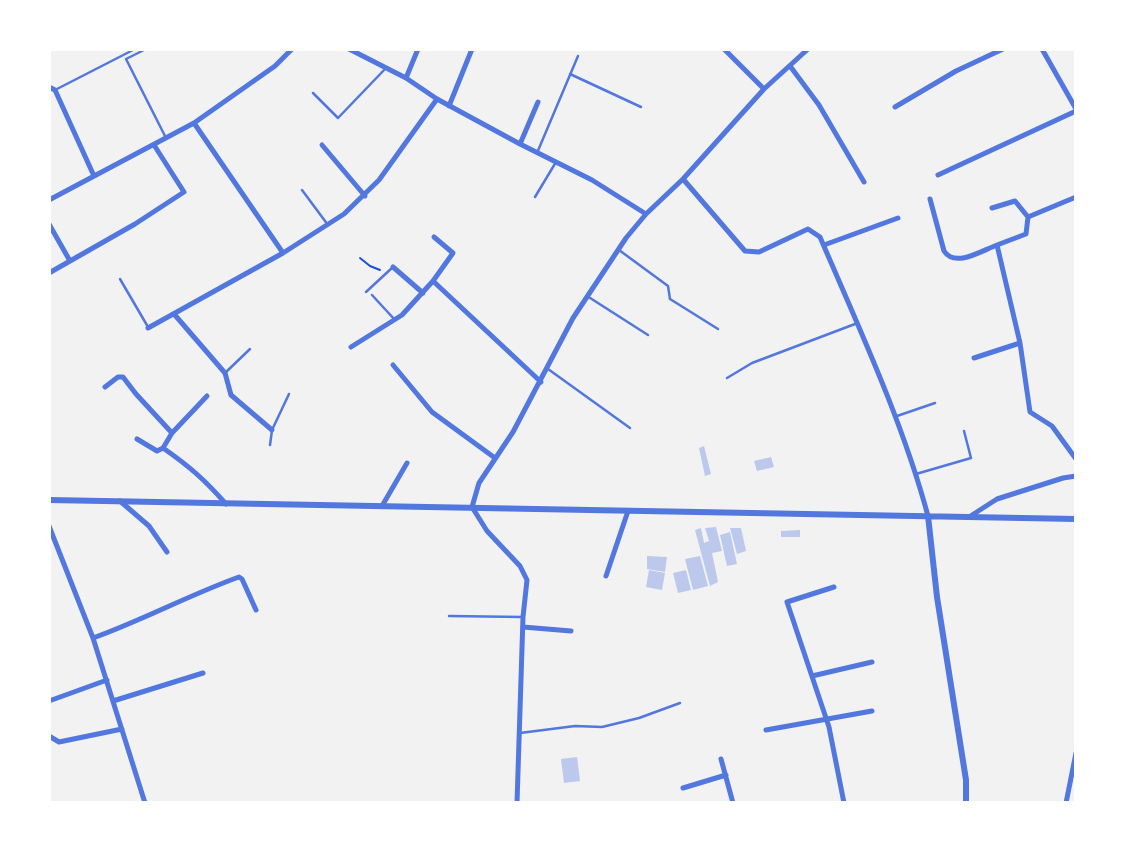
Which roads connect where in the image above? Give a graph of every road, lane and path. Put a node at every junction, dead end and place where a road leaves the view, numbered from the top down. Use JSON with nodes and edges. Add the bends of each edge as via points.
{"nodes":[{"id":1,"x":135,"y":49,"type":"edge"},
{"id":2,"x":146,"y":49,"type":"edge"},
{"id":3,"x":292,"y":49,"type":"edge"},
{"id":4,"x":349,"y":49,"type":"edge"},
{"id":5,"x":418,"y":49,"type":"edge"},
{"id":6,"x":472,"y":49,"type":"edge"},
{"id":7,"x":724,"y":49,"type":"edge"},
{"id":8,"x":1003,"y":49,"type":"edge"},
{"id":9,"x":1042,"y":49,"type":"edge"},
{"id":10,"x":805,"y":50,"type":"edge"},
{"id":11,"x":578,"y":56,"type":"dead end"},
{"id":12,"x":790,"y":66,"type":"junction"},
{"id":13,"x":386,"y":68,"type":"junction"},
{"id":14,"x":570,"y":74,"type":"junction"},
{"id":15,"x":406,"y":78,"type":"junction"},
{"id":16,"x":52,"y":88,"type":"edge"},
{"id":17,"x":764,"y":89,"type":"junction"},
{"id":18,"x":313,"y":93,"type":"dead end"},
{"id":19,"x":437,"y":99,"type":"junction"},
{"id":20,"x":538,"y":102,"type":"dead end"},
{"id":21,"x":449,"y":106,"type":"junction"},
{"id":22,"x":641,"y":107,"type":"dead end"},
{"id":23,"x":895,"y":107,"type":"dead end"},
{"id":24,"x":1076,"y":110,"type":"edge"},
{"id":25,"x":194,"y":123,"type":"junction"},
{"id":26,"x":166,"y":138,"type":"junction"},
{"id":27,"x":520,"y":144,"type":"junction"},
{"id":28,"x":154,"y":145,"type":"junction"},
{"id":29,"x":323,"y":145,"type":"dead end"},
{"id":30,"x":537,"y":153,"type":"junction"},
{"id":31,"x":556,"y":162,"type":"junction"},
{"id":32,"x":938,"y":175,"type":"dead end"},
{"id":33,"x":94,"y":176,"type":"junction"},
{"id":34,"x":683,"y":178,"type":"junction"},
{"id":35,"x":864,"y":182,"type":"dead end"},
{"id":36,"x":302,"y":190,"type":"dead end"},
{"id":37,"x":365,"y":196,"type":"junction"},
{"id":38,"x":535,"y":197,"type":"dead end"},
{"id":39,"x":1076,"y":197,"type":"edge"},
{"id":40,"x":930,"y":199,"type":"dead end"},
{"id":41,"x":49,"y":200,"type":"edge"},
{"id":42,"x":992,"y":208,"type":"dead end"},
{"id":43,"x":646,"y":214,"type":"junction"},
{"id":44,"x":1028,"y":217,"type":"junction"},
{"id":45,"x":898,"y":218,"type":"dead end"},
{"id":46,"x":49,"y":224,"type":"edge"},
{"id":47,"x":328,"y":225,"type":"junction"},
{"id":48,"x":434,"y":237,"type":"dead end"},
{"id":49,"x":824,"y":245,"type":"junction"},
{"id":50,"x":997,"y":245,"type":"junction"},
{"id":51,"x":619,"y":250,"type":"junction"},
{"id":52,"x":283,"y":253,"type":"junction"},
{"id":53,"x":360,"y":258,"type":"dead end"},
{"id":54,"x":70,"y":261,"type":"junction"},
{"id":55,"x":393,"y":267,"type":"junction"},
{"id":56,"x":49,"y":273,"type":"edge"},
{"id":57,"x":120,"y":279,"type":"dead end"},
{"id":58,"x":433,"y":281,"type":"junction"},
{"id":59,"x":366,"y":292,"type":"dead end"},
{"id":60,"x":423,"y":293,"type":"junction"},
{"id":61,"x":372,"y":295,"type":"dead end"},
{"id":62,"x":587,"y":296,"type":"junction"},
{"id":63,"x":174,"y":314,"type":"junction"},
{"id":64,"x":395,"y":320,"type":"junction"},
{"id":65,"x":858,"y":323,"type":"junction"},
{"id":66,"x":148,"y":328,"type":"joint"},
{"id":67,"x":718,"y":329,"type":"dead end"},
{"id":68,"x":648,"y":335,"type":"dead end"},
{"id":69,"x":1020,"y":343,"type":"junction"},
{"id":70,"x":351,"y":347,"type":"dead end"},
{"id":71,"x":250,"y":349,"type":"dead end"},
{"id":72,"x":974,"y":358,"type":"dead end"},
{"id":73,"x":393,"y":365,"type":"dead end"},
{"id":74,"x":548,"y":369,"type":"junction"},
{"id":75,"x":225,"y":373,"type":"junction"},
{"id":76,"x":727,"y":378,"type":"dead end"},
{"id":77,"x":541,"y":382,"type":"junction"},
{"id":78,"x":105,"y":387,"type":"dead end"},
{"id":79,"x":289,"y":394,"type":"dead end"},
{"id":80,"x":207,"y":396,"type":"dead end"},
{"id":81,"x":935,"y":403,"type":"dead end"},
{"id":82,"x":894,"y":416,"type":"junction"},
{"id":83,"x":630,"y":428,"type":"dead end"},
{"id":84,"x":272,"y":430,"type":"junction"},
{"id":85,"x":964,"y":431,"type":"dead end"},
{"id":86,"x":172,"y":433,"type":"junction"},
{"id":87,"x":137,"y":439,"type":"dead end"},
{"id":88,"x":270,"y":445,"type":"dead end"},
{"id":89,"x":163,"y":448,"type":"junction"},
{"id":90,"x":495,"y":458,"type":"junction"},
{"id":91,"x":1076,"y":459,"type":"edge"},
{"id":92,"x":407,"y":463,"type":"dead end"},
{"id":93,"x":916,"y":474,"type":"junction"},
{"id":94,"x":1076,"y":476,"type":"edge"},
{"id":95,"x":49,"y":500,"type":"edge"},
{"id":96,"x":120,"y":501,"type":"junction"},
{"id":97,"x":226,"y":504,"type":"junction"},
{"id":98,"x":382,"y":506,"type":"junction"},
{"id":99,"x":472,"y":507,"type":"junction"},
{"id":100,"x":628,"y":512,"type":"junction"},
{"id":101,"x":928,"y":516,"type":"junction"},
{"id":102,"x":969,"y":517,"type":"junction"},
{"id":103,"x":1076,"y":519,"type":"edge"},
{"id":104,"x":49,"y":526,"type":"edge"},
{"id":105,"x":167,"y":552,"type":"dead end"},
{"id":106,"x":606,"y":576,"type":"dead end"},
{"id":107,"x":834,"y":587,"type":"dead end"},
{"id":108,"x":256,"y":610,"type":"dead end"},
{"id":109,"x":449,"y":616,"type":"dead end"},
{"id":110,"x":523,"y":617,"type":"junction"},
{"id":111,"x":523,"y":627,"type":"junction"},
{"id":112,"x":571,"y":631,"type":"dead end"},
{"id":113,"x":93,"y":638,"type":"junction"},
{"id":114,"x":872,"y":662,"type":"dead end"},
{"id":115,"x":203,"y":673,"type":"dead end"},
{"id":116,"x":812,"y":676,"type":"junction"},
{"id":117,"x":107,"y":680,"type":"junction"},
{"id":118,"x":49,"y":701,"type":"edge"},
{"id":119,"x":113,"y":701,"type":"junction"},
{"id":120,"x":680,"y":704,"type":"dead end"},
{"id":121,"x":872,"y":711,"type":"dead end"},
{"id":122,"x":826,"y":719,"type":"junction"},
{"id":123,"x":122,"y":729,"type":"junction"},
{"id":124,"x":766,"y":730,"type":"dead end"},
{"id":125,"x":520,"y":733,"type":"junction"},
{"id":126,"x":49,"y":736,"type":"edge"},
{"id":127,"x":1076,"y":753,"type":"edge"},
{"id":128,"x":721,"y":759,"type":"dead end"},
{"id":129,"x":726,"y":775,"type":"junction"},
{"id":130,"x":683,"y":788,"type":"dead end"},
{"id":131,"x":145,"y":803,"type":"edge"},
{"id":132,"x":517,"y":803,"type":"edge"},
{"id":133,"x":733,"y":803,"type":"edge"},
{"id":134,"x":844,"y":803,"type":"edge"},
{"id":135,"x":966,"y":803,"type":"edge"},
{"id":136,"x":1066,"y":803,"type":"edge"}],
"edges":[{"from":1,"to":16,"type":"lane"},
{"from":2,"to":26,"type":"lane","via":[[126,60]]},
{"from":3,"to":25,"type":"street"},
{"from":4,"to":13,"type":"street"},
{"from":5,"to":15,"type":"street"},
{"from":6,"to":21,"type":"street"},
{"from":7,"to":17,"type":"street"},
{"from":8,"to":23,"type":"street"},
{"from":9,"to":24,"type":"street"},
{"from":10,"to":12,"type":"street"},
{"from":11,"to":14,"type":"lane"},
{"from":12,"to":17,"type":"street"},
{"from":12,"to":35,"type":"street"},
{"from":13,"to":15,"type":"street"},
{"from":13,"to":18,"type":"lane","via":[[338,118]]},
{"from":14,"to":22,"type":"lane"},
{"from":14,"to":30,"type":"lane"},
{"from":15,"to":19,"type":"street"},
{"from":16,"to":33,"type":"street"},
{"from":17,"to":34,"type":"street"},
{"from":19,"to":21,"type":"street"},
{"from":19,"to":37,"type":"street"},
{"from":20,"to":27,"type":"street"},
{"from":21,"to":27,"type":"street"},
{"from":24,"to":32,"type":"street"},
{"from":25,"to":26,"type":"street"},
{"from":25,"to":52,"type":"street"},
{"from":26,"to":28,"type":"street"},
{"from":27,"to":30,"type":"street"},
{"from":28,"to":33,"type":"street"},
{"from":28,"to":54,"type":"street","via":[[184,192]]},
{"from":29,"to":37,"type":"street"},
{"from":30,"to":31,"type":"street"},
{"from":31,"to":38,"type":"lane"},
{"from":31,"to":43,"type":"street"},
{"from":33,"to":41,"type":"street"},
{"from":34,"to":43,"type":"street"},
{"from":34,"to":49,"type":"street","via":[[745,251],[759,252],[808,229]]},
{"from":36,"to":47,"type":"lane"},
{"from":37,"to":47,"type":"street"},
{"from":39,"to":44,"type":"street"},
{"from":40,"to":50,"type":"street","via":[[948,258],[956,260]]},
{"from":42,"to":44,"type":"street","via":[[1015,201]]},
{"from":43,"to":51,"type":"street"},
{"from":44,"to":50,"type":"street","via":[[1026,234]]},
{"from":45,"to":49,"type":"street"},
{"from":46,"to":54,"type":"street"},
{"from":47,"to":52,"type":"street"},
{"from":48,"to":58,"type":"street","via":[[453,253]]},
{"from":49,"to":65,"type":"street"},
{"from":50,"to":69,"type":"street"},
{"from":51,"to":62,"type":"street"},
{"from":51,"to":67,"type":"lane","via":[[668,286],[670,299]]},
{"from":52,"to":63,"type":"street"},
{"from":53,"to":55,"type":"path","via":[[380,271]]},
{"from":54,"to":56,"type":"street"},
{"from":55,"to":59,"type":"lane"},
{"from":55,"to":60,"type":"street"},
{"from":57,"to":66,"type":"lane"},
{"from":58,"to":60,"type":"street"},
{"from":58,"to":77,"type":"street"},
{"from":60,"to":64,"type":"street"},
{"from":61,"to":64,"type":"lane"},
{"from":62,"to":68,"type":"lane"},
{"from":62,"to":74,"type":"street"},
{"from":63,"to":66,"type":"street"},
{"from":63,"to":75,"type":"street"},
{"from":64,"to":70,"type":"street"},
{"from":65,"to":76,"type":"lane","via":[[752,363]]},
{"from":65,"to":82,"type":"street"},
{"from":69,"to":72,"type":"street"},
{"from":69,"to":91,"type":"street","via":[[1030,412],[1052,426]]},
{"from":71,"to":75,"type":"lane"},
{"from":73,"to":90,"type":"street","via":[[432,412]]},
{"from":74,"to":77,"type":"street"},
{"from":74,"to":83,"type":"lane"},
{"from":75,"to":84,"type":"street","via":[[231,395]]},
{"from":77,"to":90,"type":"street"},
{"from":78,"to":86,"type":"street","via":[[124,377]]},
{"from":79,"to":84,"type":"lane"},
{"from":80,"to":86,"type":"street"},
{"from":81,"to":82,"type":"lane"},
{"from":82,"to":93,"type":"street"},
{"from":84,"to":88,"type":"lane"},
{"from":85,"to":93,"type":"lane","via":[[971,458]]},
{"from":86,"to":89,"type":"street"},
{"from":87,"to":89,"type":"street","via":[[157,451]]},
{"from":89,"to":97,"type":"street","via":[[199,474]]},
{"from":90,"to":99,"type":"street","via":[[479,483]]},
{"from":92,"to":98,"type":"street"},
{"from":93,"to":101,"type":"street"},
{"from":94,"to":102,"type":"street","via":[[998,499]]},
{"from":95,"to":96,"type":"street"},
{"from":96,"to":97,"type":"street"},
{"from":96,"to":105,"type":"street","via":[[149,526]]},
{"from":97,"to":98,"type":"street"},
{"from":98,"to":99,"type":"street"},
{"from":99,"to":100,"type":"street"},
{"from":99,"to":110,"type":"street","via":[[527,580]]},
{"from":100,"to":101,"type":"street"},
{"from":100,"to":106,"type":"street"},
{"from":101,"to":102,"type":"street"},
{"from":101,"to":135,"type":"street"},
{"from":102,"to":103,"type":"street"},
{"from":104,"to":113,"type":"street"},
{"from":107,"to":116,"type":"street","via":[[787,602]]},
{"from":108,"to":113,"type":"street","via":[[239,577]]},
{"from":109,"to":110,"type":"lane"},
{"from":110,"to":111,"type":"street"},
{"from":111,"to":112,"type":"street"},
{"from":111,"to":125,"type":"street"},
{"from":113,"to":117,"type":"street"},
{"from":114,"to":116,"type":"street"},
{"from":115,"to":119,"type":"street"},
{"from":116,"to":122,"type":"street"},
{"from":117,"to":118,"type":"street"},
{"from":117,"to":119,"type":"street"},
{"from":119,"to":123,"type":"street"},
{"from":120,"to":125,"type":"lane","via":[[602,727]]},
{"from":121,"to":122,"type":"street"},
{"from":122,"to":124,"type":"street"},
{"from":122,"to":134,"type":"street"},
{"from":123,"to":126,"type":"street","via":[[59,742]]},
{"from":123,"to":131,"type":"street"},
{"from":125,"to":132,"type":"street"},
{"from":127,"to":136,"type":"street"},
{"from":128,"to":129,"type":"street"},
{"from":129,"to":130,"type":"street"},
{"from":129,"to":133,"type":"street"}]}
